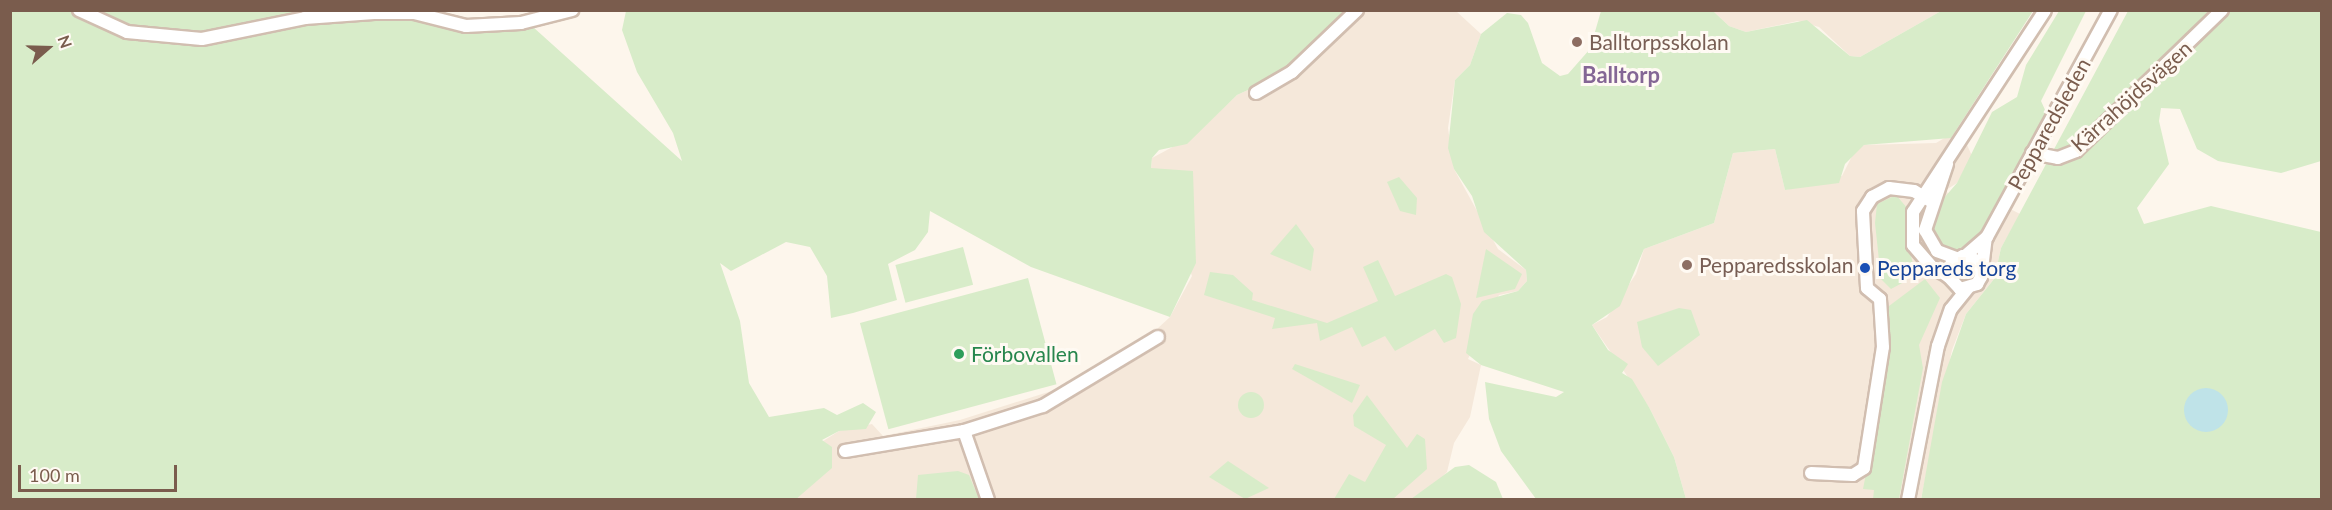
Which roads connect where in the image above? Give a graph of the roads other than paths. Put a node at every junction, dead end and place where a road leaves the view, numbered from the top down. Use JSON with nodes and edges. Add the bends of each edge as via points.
{"nodes":[{"id":1,"x":79,"y":10,"type":"edge"},
{"id":2,"x":572,"y":10,"type":"edge"},
{"id":3,"x":1357,"y":10,"type":"edge"},
{"id":4,"x":2045,"y":10,"type":"edge"},
{"id":5,"x":2111,"y":10,"type":"edge"},
{"id":6,"x":2222,"y":10,"type":"edge"},
{"id":7,"x":1256,"y":93,"type":"dead end"},
{"id":8,"x":2032,"y":153,"type":"junction"},
{"id":9,"x":1926,"y":199,"type":"junction"},
{"id":10,"x":1987,"y":237,"type":"junction"},
{"id":11,"x":1961,"y":257,"type":"junction"},
{"id":12,"x":1981,"y":272,"type":"junction"},
{"id":13,"x":1949,"y":278,"type":"junction"},
{"id":14,"x":1967,"y":289,"type":"junction"},
{"id":15,"x":1951,"y":309,"type":"junction"},
{"id":16,"x":1158,"y":337,"type":"dead end"},
{"id":17,"x":964,"y":432,"type":"junction"},
{"id":18,"x":844,"y":452,"type":"dead end"},
{"id":19,"x":1811,"y":473,"type":"dead end"},
{"id":20,"x":988,"y":500,"type":"edge"},
{"id":21,"x":1908,"y":500,"type":"edge"}],
"edges":[{"from":1,"to":2,"type":"street","via":[[127,32],[202,39],[305,18],[414,13],[466,26],[521,23]]},
{"from":3,"to":7,"type":"street","via":[[1292,72]]},
{"from":4,"to":9,"type":"street"},
{"from":5,"to":8,"type":"street","name":"Pepparedsleden"},
{"from":6,"to":8,"type":"street","name":"Kärrahöjdsvägen","via":[[2076,151],[2058,158]]},
{"from":8,"to":10,"type":"street","name":"Pepparedsleden"},
{"from":9,"to":11,"type":"street","via":[[1927,238],[1937,251]]},
{"from":9,"to":13,"type":"street","via":[[1910,225],[1913,244],[1932,267]]},
{"from":9,"to":19,"type":"street","via":[[1889,188],[1872,197],[1863,211],[1867,288],[1880,299],[1883,347],[1864,468],[1853,475]]},
{"from":10,"to":11,"type":"street","name":"Pepparedsleden"},
{"from":10,"to":12,"type":"street","name":"Pepparedsleden"},
{"from":11,"to":12,"type":"street","via":[[1977,262]]},
{"from":11,"to":13,"type":"street"},
{"from":12,"to":14,"type":"street","via":[[1978,282]]},
{"from":13,"to":14,"type":"street"},
{"from":13,"to":15,"type":"street"},
{"from":14,"to":15,"type":"street"},
{"from":15,"to":21,"type":"street","via":[[1925,395]]},
{"from":16,"to":17,"type":"street","via":[[1052,402]]},
{"from":17,"to":18,"type":"street"},
{"from":17,"to":20,"type":"street"}]}
